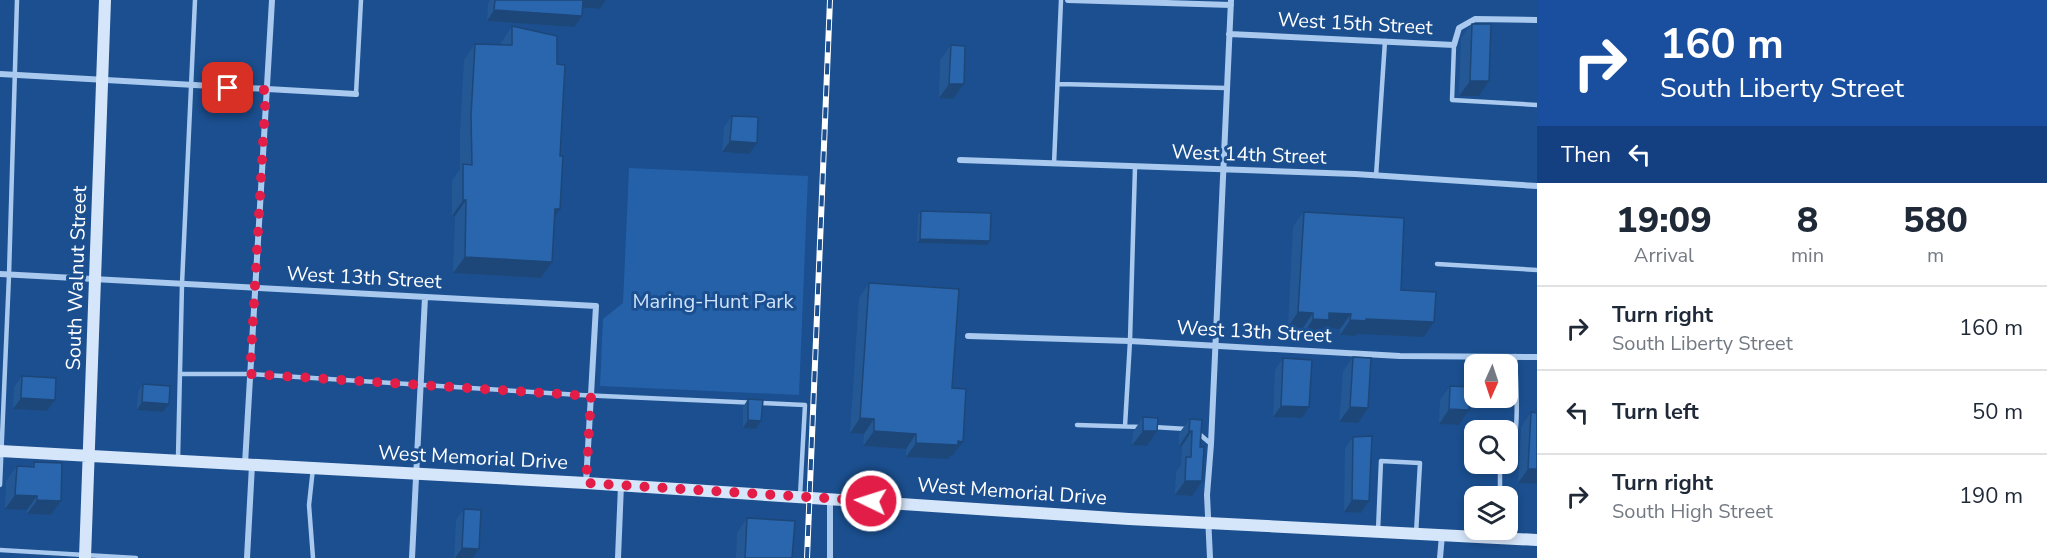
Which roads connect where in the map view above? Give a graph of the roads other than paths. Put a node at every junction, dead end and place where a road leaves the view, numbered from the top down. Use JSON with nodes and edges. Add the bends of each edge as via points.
{"nodes":[{"id":1,"x":17,"y":0,"type":"edge"},
{"id":2,"x":105,"y":0,"type":"edge"},
{"id":3,"x":195,"y":0,"type":"edge"},
{"id":4,"x":272,"y":0,"type":"edge"},
{"id":5,"x":361,"y":0,"type":"edge"},
{"id":6,"x":1061,"y":0,"type":"edge"},
{"id":7,"x":1068,"y":0,"type":"edge"},
{"id":8,"x":1231,"y":3,"type":"edge"},
{"id":9,"x":1537,"y":20,"type":"edge"},
{"id":10,"x":1229,"y":34,"type":"junction"},
{"id":11,"x":1385,"y":41,"type":"junction"},
{"id":12,"x":1454,"y":45,"type":"junction"},
{"id":13,"x":0,"y":74,"type":"edge"},
{"id":14,"x":15,"y":75,"type":"junction"},
{"id":15,"x":103,"y":79,"type":"junction"},
{"id":16,"x":1059,"y":84,"type":"junction"},
{"id":17,"x":190,"y":86,"type":"junction"},
{"id":18,"x":1227,"y":88,"type":"junction"},
{"id":19,"x":266,"y":90,"type":"junction"},
{"id":20,"x":356,"y":94,"type":"joint"},
{"id":21,"x":1537,"y":105,"type":"edge"},
{"id":22,"x":960,"y":160,"type":"dead end"},
{"id":23,"x":1054,"y":164,"type":"junction"},
{"id":24,"x":1135,"y":167,"type":"junction"},
{"id":25,"x":1222,"y":171,"type":"junction"},
{"id":26,"x":1376,"y":176,"type":"junction"},
{"id":27,"x":1537,"y":186,"type":"edge"},
{"id":28,"x":1437,"y":264,"type":"dead end"},
{"id":29,"x":1537,"y":270,"type":"edge"},
{"id":30,"x":0,"y":274,"type":"edge"},
{"id":31,"x":9,"y":275,"type":"junction"},
{"id":32,"x":95,"y":279,"type":"junction"},
{"id":33,"x":182,"y":284,"type":"junction"},
{"id":34,"x":254,"y":288,"type":"junction"},
{"id":35,"x":425,"y":297,"type":"junction"},
{"id":36,"x":968,"y":336,"type":"dead end"},
{"id":37,"x":1130,"y":341,"type":"junction"},
{"id":38,"x":1215,"y":345,"type":"junction"},
{"id":39,"x":1518,"y":356,"type":"edge"},
{"id":40,"x":1537,"y":357,"type":"edge"},
{"id":41,"x":1464,"y":358,"type":"edge"},
{"id":42,"x":180,"y":374,"type":"junction"},
{"id":43,"x":250,"y":374,"type":"junction"},
{"id":44,"x":420,"y":385,"type":"junction"},
{"id":45,"x":591,"y":396,"type":"junction"},
{"id":46,"x":1077,"y":424,"type":"dead end"},
{"id":47,"x":1125,"y":426,"type":"junction"},
{"id":48,"x":1211,"y":444,"type":"junction"},
{"id":49,"x":1,"y":451,"type":"edge"},
{"id":50,"x":89,"y":457,"type":"junction"},
{"id":51,"x":178,"y":461,"type":"junction"},
{"id":52,"x":248,"y":464,"type":"junction"},
{"id":53,"x":313,"y":468,"type":"junction"},
{"id":54,"x":416,"y":474,"type":"junction"},
{"id":55,"x":586,"y":483,"type":"junction"},
{"id":56,"x":0,"y":485,"type":"edge"},
{"id":57,"x":621,"y":485,"type":"junction"},
{"id":58,"x":800,"y":496,"type":"junction"},
{"id":59,"x":830,"y":498,"type":"junction"},
{"id":60,"x":1210,"y":522,"type":"junction"},
{"id":61,"x":1378,"y":531,"type":"junction"},
{"id":62,"x":1416,"y":534,"type":"junction"},
{"id":63,"x":1442,"y":535,"type":"junction"},
{"id":64,"x":1464,"y":535,"type":"edge"},
{"id":65,"x":1518,"y":537,"type":"edge"},
{"id":66,"x":1537,"y":540,"type":"edge"},
{"id":67,"x":0,"y":550,"type":"edge"},
{"id":68,"x":86,"y":557,"type":"edge"},
{"id":69,"x":136,"y":558,"type":"edge"},
{"id":70,"x":247,"y":558,"type":"edge"},
{"id":71,"x":313,"y":558,"type":"edge"},
{"id":72,"x":412,"y":558,"type":"edge"},
{"id":73,"x":618,"y":558,"type":"edge"},
{"id":74,"x":830,"y":558,"type":"edge"},
{"id":75,"x":1210,"y":558,"type":"edge"},
{"id":76,"x":1440,"y":558,"type":"edge"}],
"edges":[{"from":1,"to":14,"type":"lane"},
{"from":2,"to":15,"type":"main road","name":"South Walnut Street"},
{"from":3,"to":17,"type":"lane"},
{"from":4,"to":19,"type":"street"},
{"from":5,"to":20,"type":"lane"},
{"from":6,"to":16,"type":"lane"},
{"from":7,"to":8,"type":"street"},
{"from":8,"to":10,"type":"street"},
{"from":9,"to":12,"type":"street","name":"West 15th Street","via":[[1475,19],[1459,28]]},
{"from":10,"to":11,"type":"street","name":"West 15th Street"},
{"from":10,"to":18,"type":"street"},
{"from":11,"to":12,"type":"street","name":"West 15th Street"},
{"from":11,"to":26,"type":"lane"},
{"from":12,"to":21,"type":"lane","via":[[1452,100]]},
{"from":13,"to":14,"type":"street"},
{"from":14,"to":15,"type":"street"},
{"from":14,"to":31,"type":"lane"},
{"from":15,"to":17,"type":"street"},
{"from":15,"to":32,"type":"main road","name":"South Walnut Street"},
{"from":16,"to":18,"type":"lane"},
{"from":16,"to":23,"type":"lane"},
{"from":17,"to":19,"type":"street"},
{"from":17,"to":33,"type":"lane"},
{"from":18,"to":25,"type":"street"},
{"from":19,"to":20,"type":"street"},
{"from":19,"to":34,"type":"street"},
{"from":22,"to":23,"type":"street","name":"West 14th Street"},
{"from":23,"to":24,"type":"street","name":"West 14th Street"},
{"from":24,"to":25,"type":"street","name":"West 14th Street"},
{"from":24,"to":37,"type":"lane"},
{"from":25,"to":26,"type":"street","name":"West 14th Street"},
{"from":25,"to":38,"type":"street"},
{"from":26,"to":27,"type":"street","name":"West 14th Street"},
{"from":28,"to":29,"type":"lane"},
{"from":30,"to":31,"type":"street","name":"West 13th Street"},
{"from":31,"to":32,"type":"street","name":"West 13th Street"},
{"from":31,"to":49,"type":"lane"},
{"from":32,"to":33,"type":"street","name":"West 13th Street"},
{"from":32,"to":50,"type":"main road","name":"South Walnut Street"},
{"from":33,"to":34,"type":"street","name":"West 13th Street"},
{"from":33,"to":42,"type":"lane"},
{"from":34,"to":35,"type":"street","name":"West 13th Street"},
{"from":34,"to":43,"type":"street"},
{"from":35,"to":44,"type":"street"},
{"from":35,"to":45,"type":"street","name":"West 13th Street","via":[[596,306]]},
{"from":36,"to":37,"type":"street","name":"West 13th Street"},
{"from":37,"to":38,"type":"street","name":"West 13th Street"},
{"from":37,"to":47,"type":"lane"},
{"from":38,"to":41,"type":"street","name":"West 13th Street"},
{"from":38,"to":48,"type":"street"},
{"from":39,"to":40,"type":"street","name":"West 13th Street"},
{"from":42,"to":43,"type":"lane"},
{"from":42,"to":51,"type":"lane"},
{"from":43,"to":44,"type":"lane"},
{"from":43,"to":52,"type":"street"},
{"from":44,"to":45,"type":"lane"},
{"from":44,"to":54,"type":"street"},
{"from":45,"to":55,"type":"street"},
{"from":45,"to":58,"type":"lane","via":[[805,405]]},
{"from":46,"to":47,"type":"lane"},
{"from":47,"to":48,"type":"lane","via":[[1189,429]]},
{"from":48,"to":60,"type":"street","via":[[1207,495]]},
{"from":49,"to":50,"type":"main road","name":"West Memorial Drive"},
{"from":49,"to":56,"type":"lane"},
{"from":50,"to":51,"type":"main road","name":"West Memorial Drive"},
{"from":50,"to":68,"type":"main road","name":"South Walnut Street"},
{"from":51,"to":52,"type":"main road","name":"West Memorial Drive"},
{"from":52,"to":53,"type":"main road","name":"West Memorial Drive"},
{"from":52,"to":70,"type":"street"},
{"from":53,"to":54,"type":"main road","name":"West Memorial Drive"},
{"from":53,"to":71,"type":"lane","via":[[309,505]]},
{"from":54,"to":55,"type":"main road","name":"West Memorial Drive"},
{"from":54,"to":72,"type":"street"},
{"from":55,"to":57,"type":"main road","name":"West Memorial Drive"},
{"from":57,"to":58,"type":"main road","name":"West Memorial Drive"},
{"from":57,"to":73,"type":"street"},
{"from":58,"to":59,"type":"main road","name":"West Memorial Drive"},
{"from":59,"to":60,"type":"main road","name":"West Memorial Drive"},
{"from":59,"to":74,"type":"street"},
{"from":60,"to":61,"type":"main road","name":"West Memorial Drive"},
{"from":60,"to":75,"type":"street"},
{"from":61,"to":62,"type":"main road","name":"West Memorial Drive"},
{"from":61,"to":62,"type":"lane","via":[[1381,461],[1420,463]]},
{"from":62,"to":63,"type":"main road","name":"West Memorial Drive"},
{"from":63,"to":64,"type":"main road","name":"West Memorial Drive"},
{"from":63,"to":76,"type":"street"},
{"from":65,"to":66,"type":"main road","name":"West Memorial Drive"},
{"from":67,"to":68,"type":"lane"},
{"from":68,"to":69,"type":"lane"}]}
